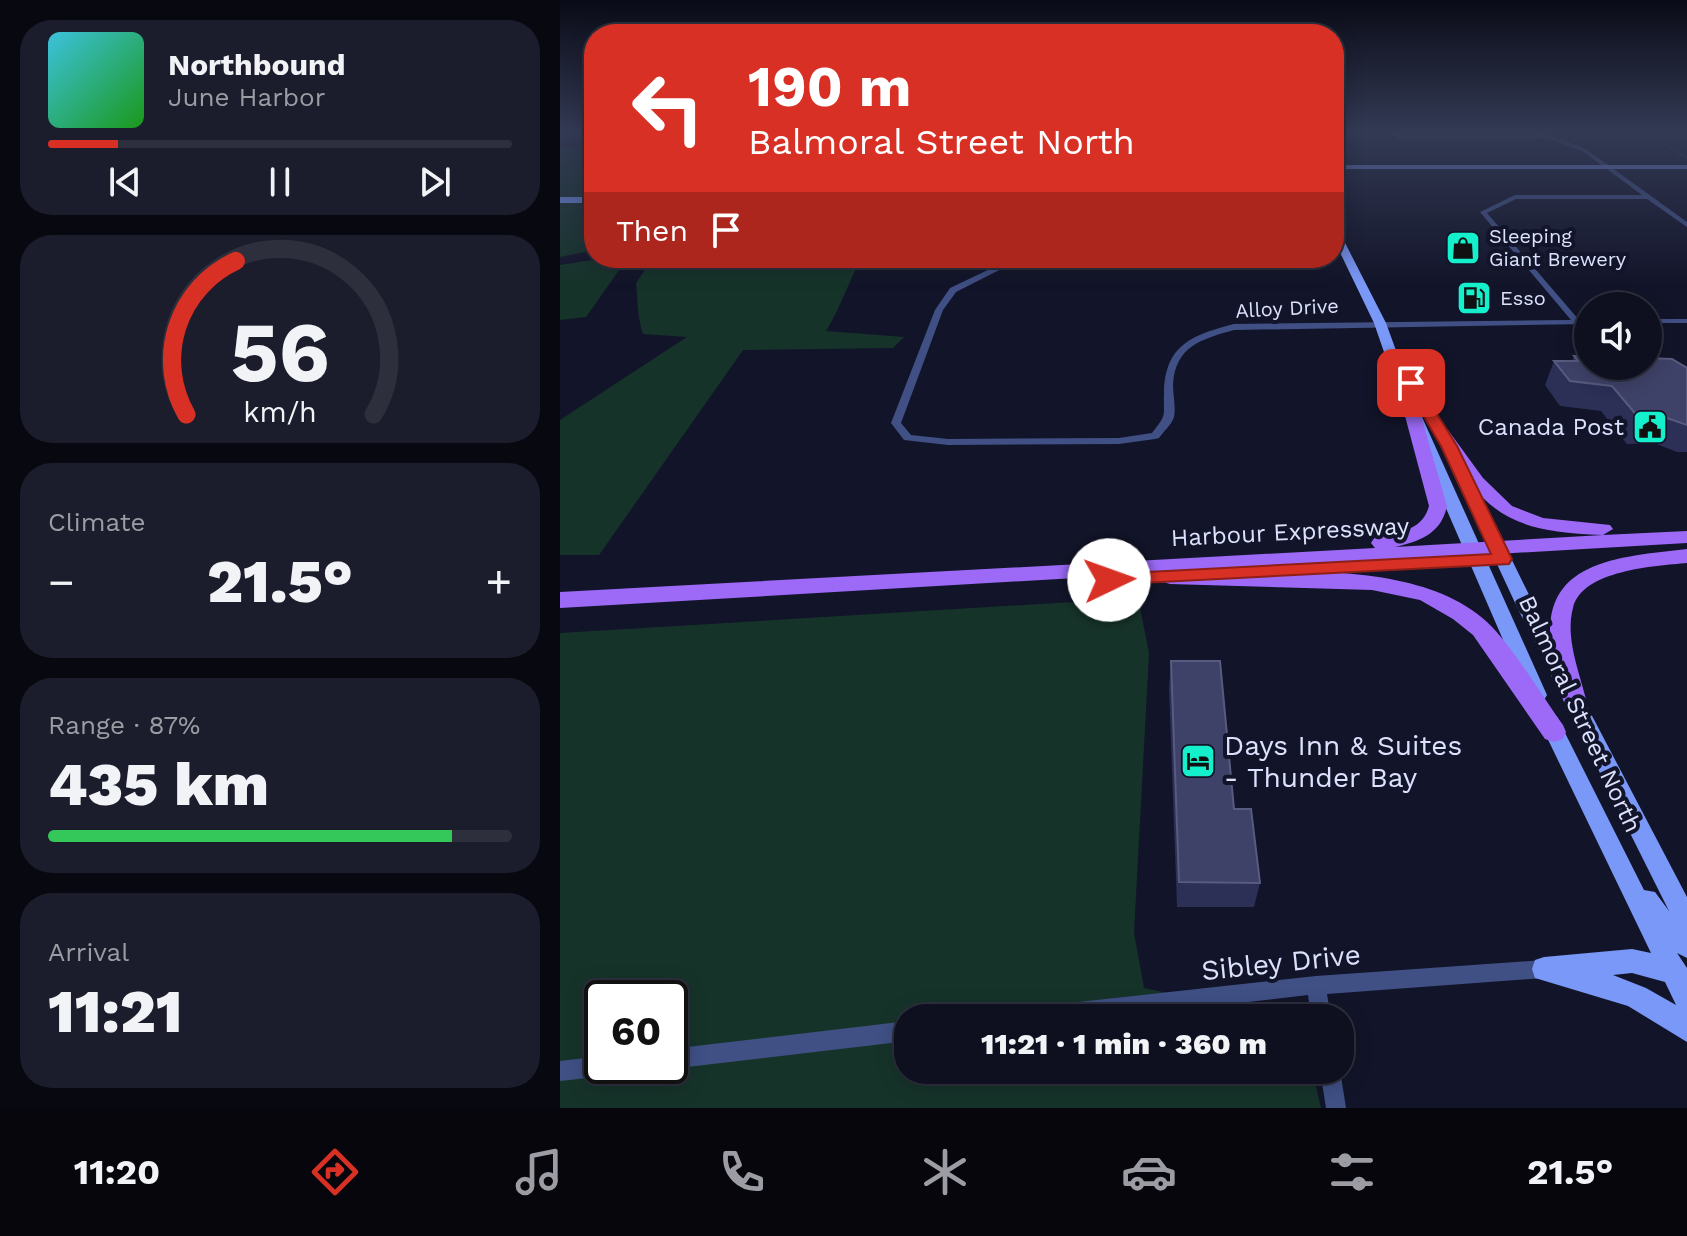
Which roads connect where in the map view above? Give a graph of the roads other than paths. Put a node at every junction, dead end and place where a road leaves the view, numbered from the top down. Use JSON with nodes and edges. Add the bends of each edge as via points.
{"nodes":[{"id":1,"x":1629,"y":183,"type":"edge"},
{"id":2,"x":1648,"y":197,"type":"junction"},
{"id":3,"x":560,"y":200,"type":"edge"},
{"id":4,"x":584,"y":200,"type":"edge"},
{"id":5,"x":1687,"y":225,"type":"edge"},
{"id":6,"x":1344,"y":251,"type":"edge"},
{"id":7,"x":1000,"y":268,"type":"edge"},
{"id":8,"x":1574,"y":318,"type":"edge"},
{"id":9,"x":1662,"y":321,"type":"edge"},
{"id":10,"x":1687,"y":321,"type":"edge"},
{"id":11,"x":1574,"y":322,"type":"edge"},
{"id":12,"x":1380,"y":323,"type":"junction"},
{"id":13,"x":1395,"y":359,"type":"junction"},
{"id":14,"x":1413,"y":416,"type":"junction"},
{"id":15,"x":1442,"y":434,"type":"junction"},
{"id":16,"x":1687,"y":531,"type":"edge"},
{"id":17,"x":1687,"y":537,"type":"edge"},
{"id":18,"x":1687,"y":549,"type":"edge"},
{"id":19,"x":1500,"y":553,"type":"junction"},
{"id":20,"x":1476,"y":554,"type":"junction"},
{"id":21,"x":1318,"y":556,"type":"junction"},
{"id":22,"x":1687,"y":556,"type":"edge"},
{"id":23,"x":1170,"y":577,"type":"junction"},
{"id":24,"x":560,"y":600,"type":"edge"},
{"id":25,"x":560,"y":613,"type":"edge"},
{"id":26,"x":1574,"y":699,"type":"junction"},
{"id":27,"x":1554,"y":732,"type":"junction"},
{"id":28,"x":1579,"y":781,"type":"junction"},
{"id":29,"x":1681,"y":903,"type":"edge"},
{"id":30,"x":1687,"y":921,"type":"edge"},
{"id":31,"x":1687,"y":946,"type":"edge"},
{"id":32,"x":1544,"y":969,"type":"junction"},
{"id":33,"x":1679,"y":974,"type":"edge"},
{"id":34,"x":1316,"y":985,"type":"junction"},
{"id":35,"x":1687,"y":1000,"type":"edge"},
{"id":36,"x":1148,"y":1004,"type":"edge"},
{"id":37,"x":1319,"y":1004,"type":"edge"},
{"id":38,"x":1687,"y":1029,"type":"edge"},
{"id":39,"x":894,"y":1033,"type":"edge"},
{"id":40,"x":688,"y":1057,"type":"edge"},
{"id":41,"x":584,"y":1068,"type":"edge"},
{"id":42,"x":560,"y":1071,"type":"edge"},
{"id":43,"x":1332,"y":1084,"type":"edge"},
{"id":44,"x":1336,"y":1108,"type":"edge"}],
"edges":[{"from":1,"to":2,"type":"street"},
{"from":2,"to":5,"type":"street"},
{"from":2,"to":8,"type":"street","via":[[1515,197],[1483,212]]},
{"from":3,"to":4,"type":"main road"},
{"from":6,"to":12,"type":"main road","name":"Balmoral Street North"},
{"from":7,"to":12,"type":"street","name":"Alloy Drive","via":[[948,295],[896,423],[908,438],[1139,440],[1164,427],[1169,418],[1168,370],[1172,360],[1198,339],[1234,327]]},
{"from":9,"to":10,"type":"street"},
{"from":11,"to":12,"type":"street","name":"Alloy Drive"},
{"from":12,"to":13,"type":"main road","name":"Balmoral Street North"},
{"from":13,"to":14,"type":"main road","name":"Balmoral Street North"},
{"from":13,"to":15,"type":"main road","name":"Balmoral Street North"},
{"from":14,"to":20,"type":"main road","name":"Balmoral Street North"},
{"from":14,"to":21,"type":"main road","via":[[1437,517],[1414,535]]},
{"from":15,"to":16,"type":"main road","via":[[1485,495],[1517,519],[1562,528]]},
{"from":15,"to":19,"type":"main road","name":"Balmoral Street North"},
{"from":17,"to":19,"type":"main road","name":"Harbour Expressway"},
{"from":18,"to":19,"type":"main road","name":"Harbour Expressway"},
{"from":19,"to":20,"type":"main road","name":"Harbour Expressway"},
{"from":19,"to":26,"type":"main road","name":"Balmoral Street North"},
{"from":20,"to":21,"type":"main road","name":"Harbour Expressway"},
{"from":20,"to":23,"type":"main road","name":"Harbour Expressway"},
{"from":20,"to":27,"type":"main road","name":"Balmoral Street North"},
{"from":21,"to":24,"type":"main road","name":"Harbour Expressway"},
{"from":22,"to":26,"type":"main road","via":[[1610,568],[1573,586],[1564,597],[1560,622]]},
{"from":23,"to":25,"type":"main road","name":"Harbour Expressway"},
{"from":23,"to":27,"type":"main road","via":[[1372,583],[1426,594],[1481,629]]},
{"from":26,"to":29,"type":"main road","name":"Balmoral Street North"},
{"from":27,"to":28,"type":"main road","name":"Balmoral Street North"},
{"from":28,"to":31,"type":"main road","via":[[1655,912]]},
{"from":28,"to":33,"type":"main road","name":"Balmoral Street North"},
{"from":29,"to":30,"type":"main road","name":"Balmoral Street North"},
{"from":32,"to":33,"type":"main road","via":[[1609,961]]},
{"from":32,"to":34,"type":"street","name":"Sibley Drive"},
{"from":32,"to":38,"type":"main road","via":[[1650,1001]]},
{"from":33,"to":35,"type":"main road","name":"Balmoral Street North"},
{"from":34,"to":36,"type":"street","name":"Sibley Drive"},
{"from":34,"to":37,"type":"street"},
{"from":39,"to":40,"type":"street"},
{"from":41,"to":42,"type":"street"},
{"from":43,"to":44,"type":"street"}]}
